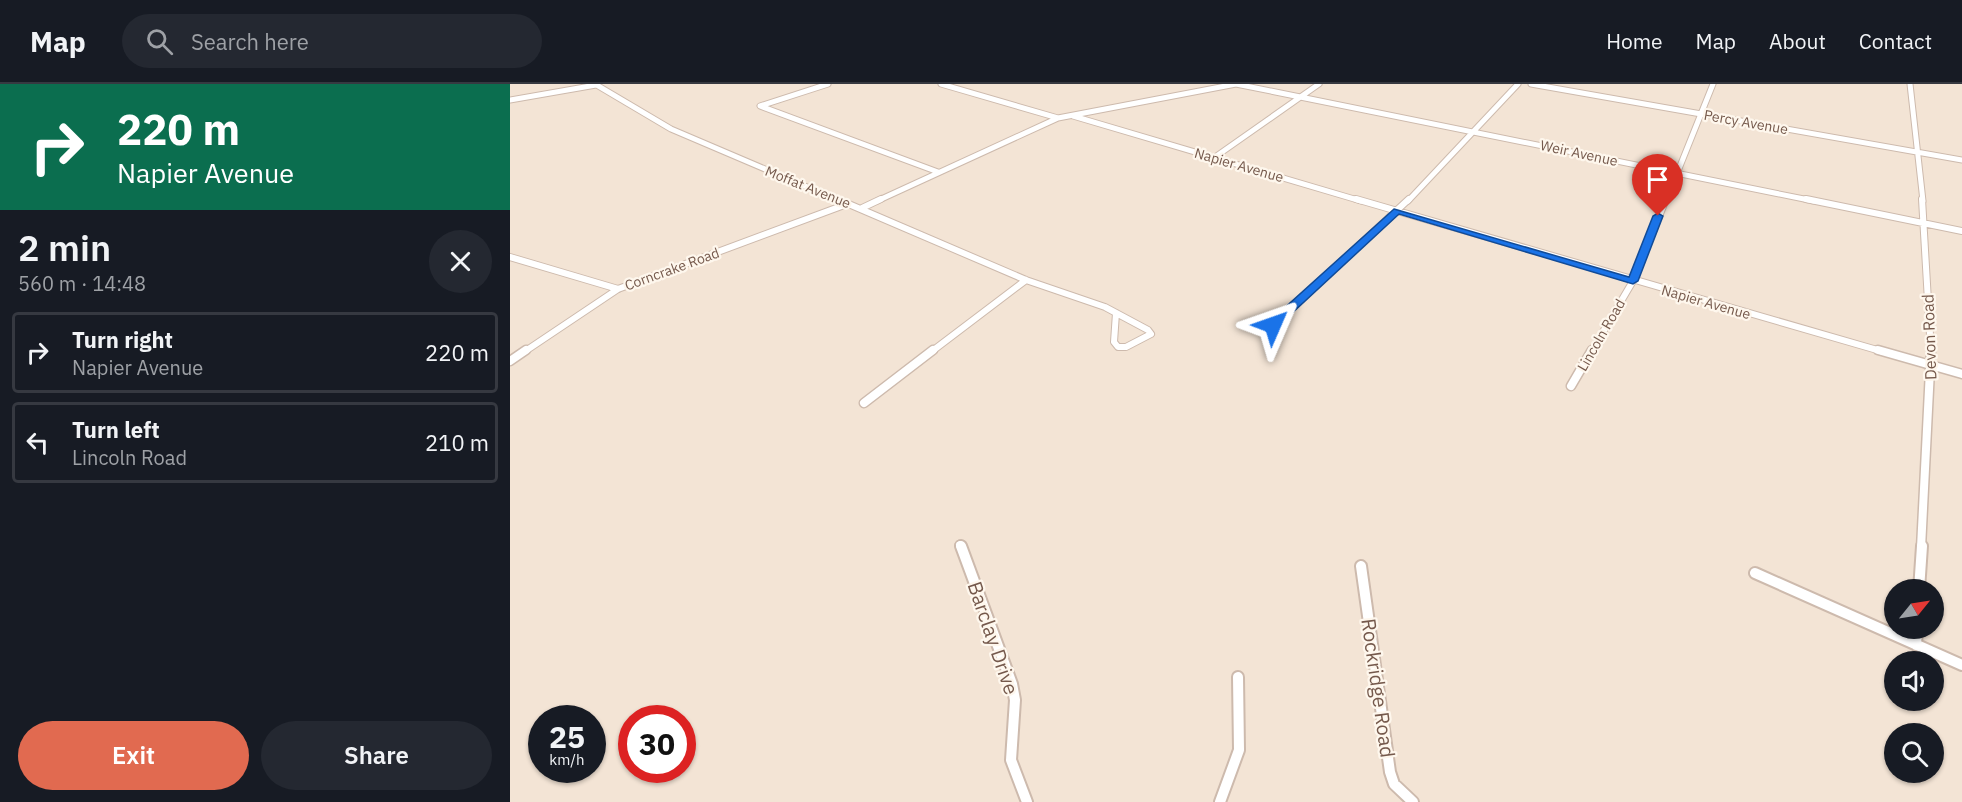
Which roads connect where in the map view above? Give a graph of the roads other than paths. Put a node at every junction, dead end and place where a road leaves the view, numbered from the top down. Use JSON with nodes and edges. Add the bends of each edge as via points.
{"nodes":[{"id":1,"x":596,"y":84,"type":"edge"},
{"id":2,"x":828,"y":84,"type":"edge"},
{"id":3,"x":941,"y":84,"type":"edge"},
{"id":4,"x":1319,"y":84,"type":"edge"},
{"id":5,"x":1518,"y":84,"type":"edge"},
{"id":6,"x":1531,"y":84,"type":"edge"},
{"id":7,"x":1713,"y":84,"type":"edge"},
{"id":8,"x":1911,"y":84,"type":"edge"},
{"id":9,"x":1302,"y":96,"type":"junction"},
{"id":10,"x":510,"y":100,"type":"edge"},
{"id":11,"x":1700,"y":114,"type":"junction"},
{"id":12,"x":1070,"y":116,"type":"junction"},
{"id":13,"x":1058,"y":118,"type":"junction"},
{"id":14,"x":1473,"y":132,"type":"junction"},
{"id":15,"x":1919,"y":152,"type":"junction"},
{"id":16,"x":1215,"y":157,"type":"junction"},
{"id":17,"x":1962,"y":160,"type":"edge"},
{"id":18,"x":938,"y":172,"type":"junction"},
{"id":19,"x":1675,"y":173,"type":"junction"},
{"id":20,"x":847,"y":204,"type":"junction"},
{"id":21,"x":862,"y":208,"type":"junction"},
{"id":22,"x":1398,"y":211,"type":"junction"},
{"id":23,"x":1925,"y":224,"type":"junction"},
{"id":24,"x":1962,"y":231,"type":"edge"},
{"id":25,"x":510,"y":257,"type":"edge"},
{"id":26,"x":1026,"y":280,"type":"junction"},
{"id":27,"x":1633,"y":281,"type":"junction"},
{"id":28,"x":618,"y":289,"type":"junction"},
{"id":29,"x":1116,"y":313,"type":"junction"},
{"id":30,"x":1273,"y":325,"type":"dead end"},
{"id":31,"x":510,"y":361,"type":"edge"},
{"id":32,"x":1932,"y":366,"type":"junction"},
{"id":33,"x":1962,"y":375,"type":"edge"},
{"id":34,"x":1571,"y":386,"type":"dead end"},
{"id":35,"x":864,"y":403,"type":"dead end"},
{"id":36,"x":960,"y":545,"type":"dead end"},
{"id":37,"x":1361,"y":566,"type":"dead end"},
{"id":38,"x":1755,"y":573,"type":"dead end"},
{"id":39,"x":1920,"y":579,"type":"edge"},
{"id":40,"x":1916,"y":639,"type":"edge"},
{"id":41,"x":1916,"y":645,"type":"junction"},
{"id":42,"x":1962,"y":665,"type":"edge"},
{"id":43,"x":1238,"y":677,"type":"dead end"},
{"id":44,"x":1027,"y":802,"type":"edge"},
{"id":45,"x":1220,"y":802,"type":"edge"},
{"id":46,"x":1413,"y":802,"type":"edge"}],
"edges":[{"from":1,"to":10,"type":"street"},
{"from":1,"to":20,"type":"street","name":"Moffat Avenue","via":[[671,129]]},
{"from":2,"to":18,"type":"street","via":[[760,105]]},
{"from":3,"to":13,"type":"street"},
{"from":4,"to":9,"type":"street"},
{"from":5,"to":14,"type":"street"},
{"from":6,"to":11,"type":"street","name":"Percy Avenue"},
{"from":7,"to":11,"type":"street","name":"Lincoln Road"},
{"from":8,"to":15,"type":"street","name":"Devon Road"},
{"from":9,"to":12,"type":"street","name":"Weir Avenue","via":[[1233,84]]},
{"from":9,"to":14,"type":"street","name":"Weir Avenue"},
{"from":9,"to":16,"type":"street"},
{"from":11,"to":15,"type":"street","name":"Percy Avenue"},
{"from":11,"to":19,"type":"street","name":"Lincoln Road"},
{"from":12,"to":13,"type":"street","name":"Weir Avenue"},
{"from":12,"to":16,"type":"street","name":"Napier Avenue"},
{"from":13,"to":18,"type":"street"},
{"from":14,"to":19,"type":"street","name":"Weir Avenue"},
{"from":14,"to":22,"type":"street"},
{"from":15,"to":17,"type":"street","name":"Percy Avenue"},
{"from":15,"to":23,"type":"street","name":"Devon Road"},
{"from":16,"to":22,"type":"street","name":"Napier Avenue"},
{"from":18,"to":21,"type":"street"},
{"from":19,"to":23,"type":"street","name":"Weir Avenue"},
{"from":19,"to":27,"type":"street","name":"Lincoln Road"},
{"from":20,"to":21,"type":"street","name":"Moffat Avenue"},
{"from":20,"to":28,"type":"street","name":"Corncrake Road"},
{"from":21,"to":26,"type":"street","name":"Moffat Avenue"},
{"from":22,"to":27,"type":"street","name":"Napier Avenue"},
{"from":22,"to":30,"type":"street"},
{"from":23,"to":24,"type":"street","name":"Weir Avenue"},
{"from":23,"to":32,"type":"street","name":"Devon Road"},
{"from":25,"to":28,"type":"street"},
{"from":26,"to":29,"type":"street","name":"Moffat Avenue"},
{"from":26,"to":35,"type":"street"},
{"from":27,"to":32,"type":"street","name":"Napier Avenue"},
{"from":27,"to":34,"type":"street","name":"Lincoln Road"},
{"from":28,"to":31,"type":"street","name":"Corncrake Road"},
{"from":29,"to":29,"type":"street","via":[[1148,330],[1151,334],[1118,347],[1114,342]]},
{"from":32,"to":33,"type":"street","name":"Napier Avenue"},
{"from":32,"to":39,"type":"street","name":"Devon Road"},
{"from":36,"to":44,"type":"street","name":"Barclay Drive","via":[[1012,684],[1015,700],[1011,760]]},
{"from":37,"to":46,"type":"street","name":"Rockridge Road","via":[[1390,772],[1394,784]]},
{"from":38,"to":41,"type":"street"},
{"from":40,"to":41,"type":"street"},
{"from":41,"to":42,"type":"street"},
{"from":43,"to":45,"type":"street","via":[[1239,750]]}]}
